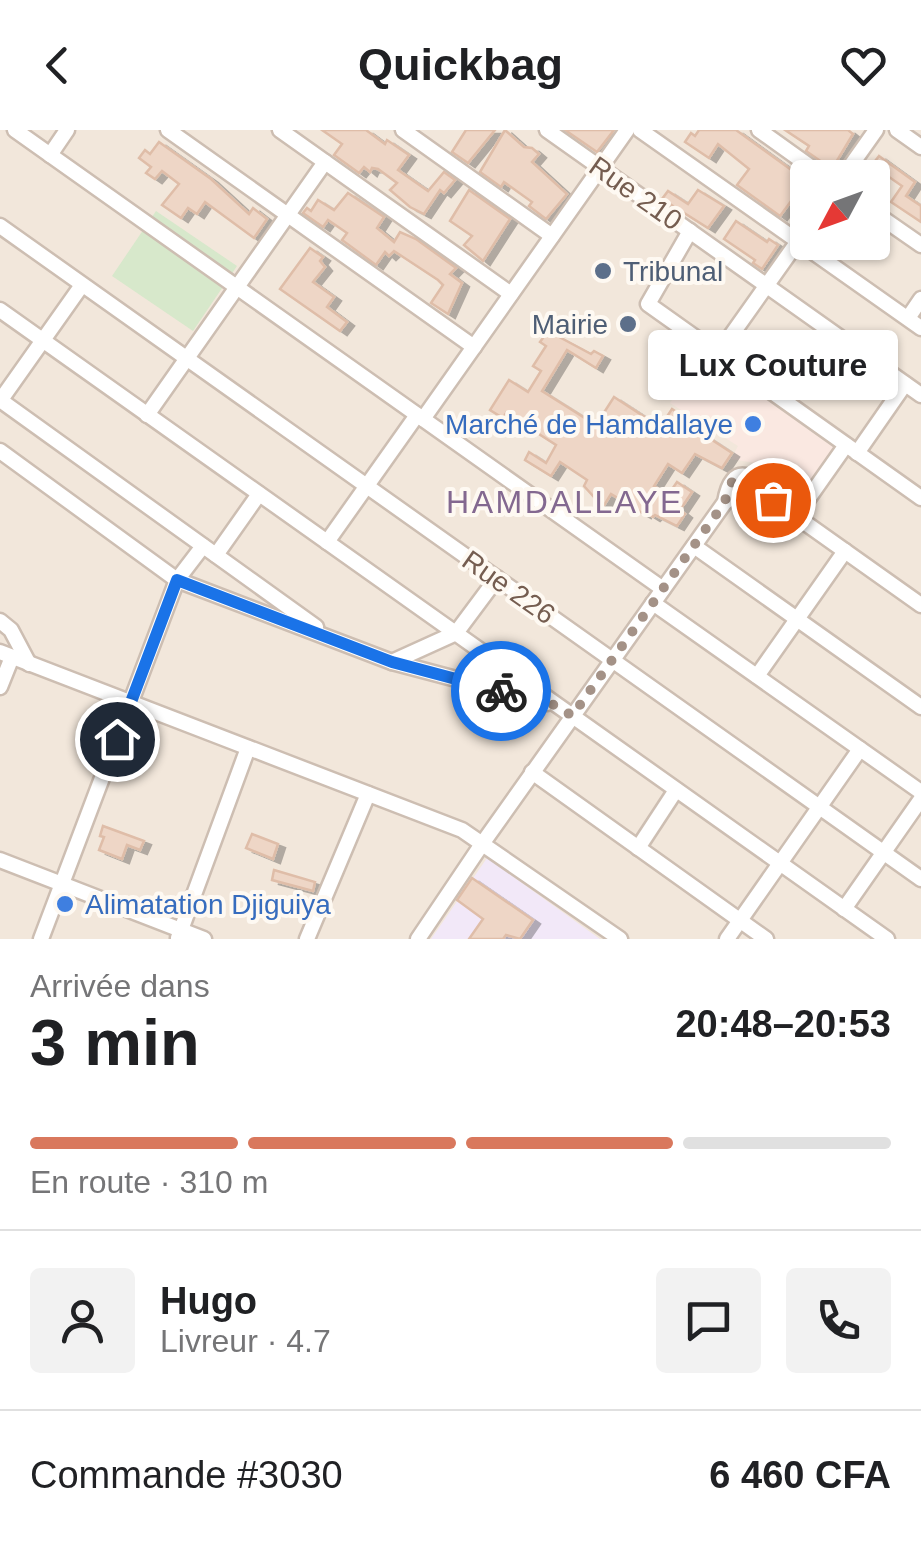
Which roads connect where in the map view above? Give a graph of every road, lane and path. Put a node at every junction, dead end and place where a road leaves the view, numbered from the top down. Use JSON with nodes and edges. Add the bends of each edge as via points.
{"nodes":[{"id":1,"x":15,"y":130,"type":"edge"},
{"id":2,"x":68,"y":130,"type":"edge"},
{"id":3,"x":168,"y":130,"type":"edge"},
{"id":4,"x":280,"y":130,"type":"edge"},
{"id":5,"x":403,"y":130,"type":"edge"},
{"id":6,"x":548,"y":130,"type":"edge"},
{"id":7,"x":626,"y":130,"type":"edge"},
{"id":8,"x":640,"y":130,"type":"edge"},
{"id":9,"x":759,"y":130,"type":"edge"},
{"id":10,"x":876,"y":130,"type":"edge"},
{"id":11,"x":897,"y":130,"type":"edge"},
{"id":12,"x":921,"y":147,"type":"edge"},
{"id":13,"x":50,"y":155,"type":"junction"},
{"id":14,"x":801,"y":160,"type":"edge"},
{"id":15,"x":855,"y":160,"type":"edge"},
{"id":16,"x":325,"y":162,"type":"junction"},
{"id":17,"x":600,"y":168,"type":"junction"},
{"id":18,"x":288,"y":215,"type":"junction"},
{"id":19,"x":890,"y":223,"type":"edge"},
{"id":20,"x":0,"y":226,"type":"edge"},
{"id":21,"x":690,"y":231,"type":"junction"},
{"id":22,"x":790,"y":235,"type":"edge"},
{"id":23,"x":552,"y":236,"type":"junction"},
{"id":24,"x":921,"y":245,"type":"edge"},
{"id":25,"x":790,"y":252,"type":"edge"},
{"id":26,"x":825,"y":260,"type":"edge"},
{"id":27,"x":82,"y":284,"type":"junction"},
{"id":28,"x":766,"y":285,"type":"junction"},
{"id":29,"x":237,"y":288,"type":"junction"},
{"id":30,"x":511,"y":294,"type":"junction"},
{"id":31,"x":921,"y":300,"type":"edge"},
{"id":32,"x":0,"y":310,"type":"edge"},
{"id":33,"x":908,"y":318,"type":"junction"},
{"id":34,"x":921,"y":328,"type":"edge"},
{"id":35,"x":42,"y":340,"type":"junction"},
{"id":36,"x":474,"y":347,"type":"junction"},
{"id":37,"x":718,"y":354,"type":"junction"},
{"id":38,"x":187,"y":359,"type":"junction"},
{"id":39,"x":906,"y":384,"type":"junction"},
{"id":40,"x":921,"y":395,"type":"edge"},
{"id":41,"x":0,"y":401,"type":"edge"},
{"id":42,"x":148,"y":415,"type":"junction"},
{"id":43,"x":420,"y":417,"type":"junction"},
{"id":44,"x":852,"y":449,"type":"junction"},
{"id":45,"x":0,"y":451,"type":"edge"},
{"id":46,"x":367,"y":486,"type":"junction"},
{"id":47,"x":259,"y":494,"type":"junction"},
{"id":48,"x":921,"y":498,"type":"edge"},
{"id":49,"x":796,"y":516,"type":"junction"},
{"id":50,"x":327,"y":542,"type":"junction"},
{"id":51,"x":694,"y":546,"type":"junction"},
{"id":52,"x":210,"y":550,"type":"junction"},
{"id":53,"x":845,"y":551,"type":"junction"},
{"id":54,"x":497,"y":578,"type":"junction"},
{"id":55,"x":177,"y":580,"type":"junction"},
{"id":56,"x":663,"y":590,"type":"junction"},
{"id":57,"x":653,"y":603,"type":"junction"},
{"id":58,"x":921,"y":605,"type":"edge"},
{"id":59,"x":798,"y":619,"type":"junction"},
{"id":60,"x":0,"y":621,"type":"edge"},
{"id":61,"x":456,"y":634,"type":"junction"},
{"id":62,"x":333,"y":639,"type":"junction"},
{"id":63,"x":6,"y":654,"type":"edge"},
{"id":64,"x":612,"y":660,"type":"junction"},
{"id":65,"x":392,"y":662,"type":"junction"},
{"id":66,"x":29,"y":664,"type":"junction"},
{"id":67,"x":757,"y":676,"type":"junction"},
{"id":68,"x":0,"y":687,"type":"edge"},
{"id":69,"x":131,"y":702,"type":"junction"},
{"id":70,"x":558,"y":706,"type":"junction"},
{"id":71,"x":921,"y":706,"type":"edge"},
{"id":72,"x":572,"y":716,"type":"junction"},
{"id":73,"x":248,"y":748,"type":"junction"},
{"id":74,"x":860,"y":750,"type":"junction"},
{"id":75,"x":532,"y":772,"type":"junction"},
{"id":76,"x":676,"y":790,"type":"junction"},
{"id":77,"x":368,"y":794,"type":"junction"},
{"id":78,"x":921,"y":796,"type":"edge"},
{"id":79,"x":820,"y":807,"type":"junction"},
{"id":80,"x":482,"y":844,"type":"junction"},
{"id":81,"x":638,"y":848,"type":"junction"},
{"id":82,"x":883,"y":852,"type":"junction"},
{"id":83,"x":0,"y":860,"type":"edge"},
{"id":84,"x":780,"y":863,"type":"junction"},
{"id":85,"x":921,"y":879,"type":"edge"},
{"id":86,"x":62,"y":884,"type":"junction"},
{"id":87,"x":844,"y":908,"type":"junction"},
{"id":88,"x":740,"y":920,"type":"junction"},
{"id":89,"x":180,"y":935,"type":"edge"},
{"id":90,"x":41,"y":939,"type":"edge"},
{"id":91,"x":204,"y":939,"type":"edge"},
{"id":92,"x":307,"y":939,"type":"edge"},
{"id":93,"x":418,"y":939,"type":"edge"},
{"id":94,"x":620,"y":939,"type":"edge"},
{"id":95,"x":727,"y":939,"type":"edge"},
{"id":96,"x":766,"y":939,"type":"edge"},
{"id":97,"x":887,"y":939,"type":"edge"}],
"edges":[{"from":1,"to":13,"type":"street"},
{"from":2,"to":13,"type":"street"},
{"from":3,"to":18,"type":"street"},
{"from":4,"to":16,"type":"street"},
{"from":5,"to":23,"type":"street"},
{"from":6,"to":17,"type":"street","name":"Rue 210"},
{"from":7,"to":17,"type":"street"},
{"from":8,"to":22,"type":"street"},
{"from":9,"to":14,"type":"street"},
{"from":10,"to":15,"type":"street"},
{"from":11,"to":12,"type":"street"},
{"from":13,"to":29,"type":"street"},
{"from":16,"to":18,"type":"street"},
{"from":16,"to":30,"type":"street"},
{"from":17,"to":21,"type":"street","name":"Rue 210"},
{"from":17,"to":23,"type":"street"},
{"from":18,"to":29,"type":"street"},
{"from":18,"to":36,"type":"street"},
{"from":19,"to":24,"type":"street"},
{"from":20,"to":27,"type":"street","name":"Rue 226"},
{"from":21,"to":28,"type":"street","name":"Rue 210"},
{"from":21,"to":37,"type":"street","via":[[648,304]]},
{"from":23,"to":30,"type":"street"},
{"from":25,"to":28,"type":"street"},
{"from":26,"to":33,"type":"street"},
{"from":27,"to":35,"type":"street"},
{"from":27,"to":38,"type":"street","name":"Rue 226"},
{"from":28,"to":37,"type":"street"},
{"from":28,"to":39,"type":"street","name":"Rue 210"},
{"from":29,"to":38,"type":"street"},
{"from":29,"to":43,"type":"street"},
{"from":30,"to":36,"type":"street"},
{"from":31,"to":33,"type":"street"},
{"from":32,"to":35,"type":"street"},
{"from":33,"to":34,"type":"street"},
{"from":35,"to":41,"type":"street"},
{"from":35,"to":42,"type":"street"},
{"from":36,"to":43,"type":"street"},
{"from":37,"to":44,"type":"street"},
{"from":38,"to":42,"type":"street"},
{"from":38,"to":46,"type":"street","name":"Rue 226"},
{"from":39,"to":40,"type":"street","name":"Rue 210"},
{"from":39,"to":44,"type":"street"},
{"from":41,"to":52,"type":"street"},
{"from":42,"to":47,"type":"street"},
{"from":43,"to":46,"type":"street"},
{"from":43,"to":56,"type":"street"},
{"from":44,"to":48,"type":"street"},
{"from":44,"to":49,"type":"street"},
{"from":45,"to":55,"type":"street"},
{"from":46,"to":50,"type":"street"},
{"from":46,"to":54,"type":"street","name":"Rue 226"},
{"from":47,"to":50,"type":"street"},
{"from":47,"to":52,"type":"street"},
{"from":49,"to":51,"type":"street","via":[[743,491],[725,502]]},
{"from":49,"to":53,"type":"street"},
{"from":50,"to":61,"type":"street"},
{"from":51,"to":56,"type":"street"},
{"from":51,"to":59,"type":"street"},
{"from":52,"to":55,"type":"street"},
{"from":52,"to":62,"type":"street"},
{"from":53,"to":58,"type":"street"},
{"from":53,"to":59,"type":"street"},
{"from":54,"to":61,"type":"street"},
{"from":54,"to":64,"type":"street","name":"Rue 226"},
{"from":55,"to":62,"type":"street"},
{"from":55,"to":69,"type":"street"},
{"from":56,"to":57,"type":"street"},
{"from":57,"to":64,"type":"street"},
{"from":57,"to":67,"type":"street"},
{"from":59,"to":67,"type":"street"},
{"from":59,"to":71,"type":"street"},
{"from":60,"to":66,"type":"street"},
{"from":61,"to":65,"type":"street"},
{"from":61,"to":70,"type":"street"},
{"from":62,"to":65,"type":"street"},
{"from":63,"to":66,"type":"street"},
{"from":63,"to":68,"type":"street"},
{"from":64,"to":72,"type":"street"},
{"from":64,"to":79,"type":"street","name":"Rue 226"},
{"from":65,"to":70,"type":"street"},
{"from":66,"to":69,"type":"street"},
{"from":67,"to":74,"type":"street"},
{"from":69,"to":73,"type":"street"},
{"from":69,"to":86,"type":"street"},
{"from":70,"to":72,"type":"street"},
{"from":72,"to":75,"type":"street"},
{"from":72,"to":76,"type":"street"},
{"from":73,"to":77,"type":"street"},
{"from":73,"to":89,"type":"street"},
{"from":74,"to":78,"type":"street"},
{"from":74,"to":79,"type":"street"},
{"from":75,"to":80,"type":"street"},
{"from":75,"to":81,"type":"street"},
{"from":76,"to":81,"type":"street"},
{"from":76,"to":84,"type":"street"},
{"from":77,"to":80,"type":"street"},
{"from":77,"to":92,"type":"street"},
{"from":78,"to":82,"type":"street"},
{"from":79,"to":82,"type":"street","name":"Rue 226"},
{"from":79,"to":84,"type":"street"},
{"from":80,"to":93,"type":"street"},
{"from":80,"to":94,"type":"street"},
{"from":81,"to":88,"type":"street"},
{"from":82,"to":85,"type":"street","name":"Rue 226"},
{"from":82,"to":87,"type":"street"},
{"from":83,"to":86,"type":"street"},
{"from":84,"to":87,"type":"street"},
{"from":84,"to":88,"type":"street"},
{"from":86,"to":89,"type":"street"},
{"from":86,"to":90,"type":"street"},
{"from":87,"to":97,"type":"street"},
{"from":88,"to":95,"type":"street"},
{"from":88,"to":96,"type":"street"},
{"from":89,"to":91,"type":"street"}]}
